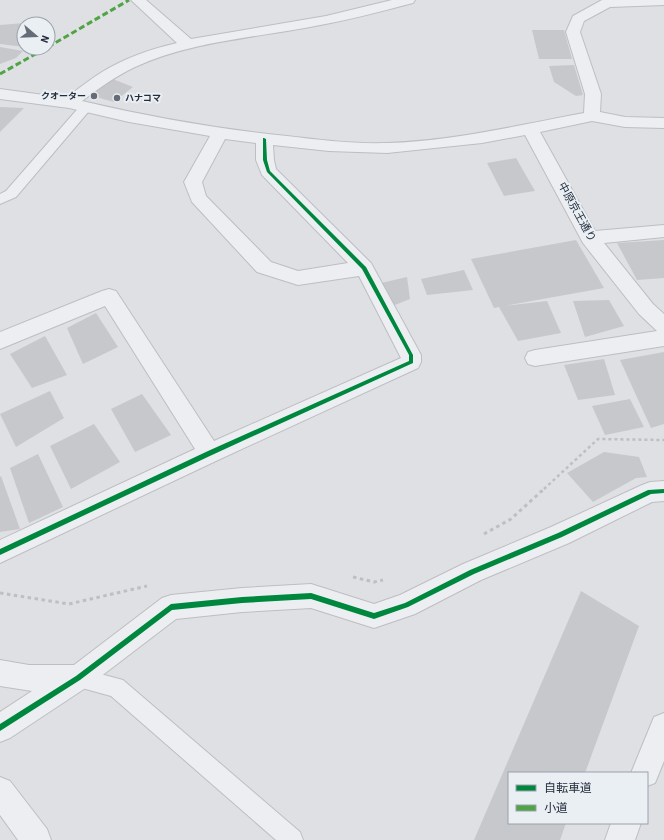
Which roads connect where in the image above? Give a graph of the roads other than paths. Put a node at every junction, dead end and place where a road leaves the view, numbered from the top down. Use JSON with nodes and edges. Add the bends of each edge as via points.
{"nodes":[{"id":1,"x":138,"y":0,"type":"edge"},
{"id":2,"x":408,"y":0,"type":"edge"},
{"id":3,"x":664,"y":1,"type":"edge"},
{"id":4,"x":188,"y":44,"type":"junction"},
{"id":5,"x":0,"y":94,"type":"edge"},
{"id":6,"x":69,"y":103,"type":"junction"},
{"id":7,"x":85,"y":108,"type":"junction"},
{"id":8,"x":592,"y":116,"type":"junction"},
{"id":9,"x":664,"y":123,"type":"edge"},
{"id":10,"x":530,"y":129,"type":"junction"},
{"id":11,"x":220,"y":133,"type":"junction"},
{"id":12,"x":264,"y":139,"type":"junction"},
{"id":13,"x":0,"y":200,"type":"edge"},
{"id":14,"x":664,"y":231,"type":"edge"},
{"id":15,"x":590,"y":238,"type":"junction"},
{"id":16,"x":364,"y":268,"type":"junction"},
{"id":17,"x":664,"y":326,"type":"edge"},
{"id":18,"x":664,"y":338,"type":"edge"},
{"id":19,"x":0,"y":341,"type":"edge"},
{"id":20,"x":535,"y":358,"type":"dead end"},
{"id":21,"x":210,"y":453,"type":"junction"},
{"id":22,"x":664,"y":491,"type":"edge"},
{"id":23,"x":0,"y":552,"type":"edge"},
{"id":24,"x":0,"y":673,"type":"edge"},
{"id":25,"x":78,"y":678,"type":"junction"},
{"id":26,"x":664,"y":727,"type":"edge"},
{"id":27,"x":0,"y":728,"type":"edge"},
{"id":28,"x":645,"y":772,"type":"edge"},
{"id":29,"x":0,"y":791,"type":"edge"},
{"id":30,"x":626,"y":824,"type":"edge"},
{"id":31,"x":36,"y":840,"type":"edge"},
{"id":32,"x":292,"y":840,"type":"edge"},
{"id":33,"x":620,"y":840,"type":"edge"}],
"edges":[{"from":1,"to":4,"type":"street"},
{"from":2,"to":4,"type":"street","via":[[299,25]]},
{"from":3,"to":8,"type":"street","via":[[607,4],[578,19],[573,32],[593,94]]},
{"from":4,"to":6,"type":"street","via":[[145,58],[109,75]]},
{"from":5,"to":6,"type":"street"},
{"from":6,"to":7,"type":"street"},
{"from":7,"to":11,"type":"street"},
{"from":7,"to":13,"type":"lane","via":[[11,194]]},
{"from":8,"to":9,"type":"street","via":[[625,122]]},
{"from":8,"to":10,"type":"street"},
{"from":10,"to":12,"type":"street","via":[[482,138],[387,148],[329,146]]},
{"from":10,"to":15,"type":"street","name":"中原京王通り"},
{"from":11,"to":12,"type":"street"},
{"from":11,"to":16,"type":"street","via":[[193,182],[198,198],[264,267],[298,278]]},
{"from":12,"to":16,"type":"street","via":[[268,171]]},
{"from":14,"to":15,"type":"street"},
{"from":15,"to":17,"type":"street","name":"中原京王通り","via":[[646,309]]},
{"from":16,"to":21,"type":"street","via":[[411,355],[411,362]]},
{"from":18,"to":20,"type":"street"},
{"from":19,"to":21,"type":"street","via":[[109,296]]},
{"from":21,"to":23,"type":"street"},
{"from":22,"to":25,"type":"street","via":[[650,492],[560,535],[472,572],[406,605],[374,616],[312,596],[171,607]]},
{"from":24,"to":25,"type":"street","via":[[30,678]]},
{"from":25,"to":27,"type":"street"},
{"from":25,"to":32,"type":"lane","via":[[116,687]]},
{"from":26,"to":28,"type":"street"},
{"from":29,"to":31,"type":"street"},
{"from":30,"to":33,"type":"street"}]}
